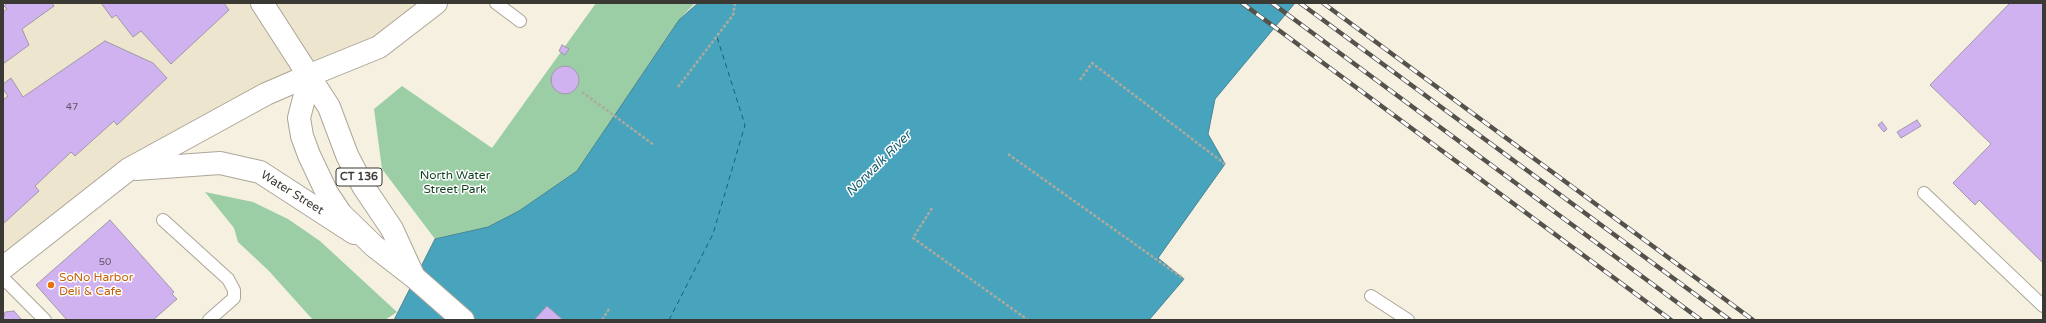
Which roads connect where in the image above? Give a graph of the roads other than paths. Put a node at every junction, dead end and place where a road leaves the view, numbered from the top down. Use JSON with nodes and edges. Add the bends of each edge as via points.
{"nodes":[{"id":1,"x":262,"y":3,"type":"edge"},
{"id":2,"x":436,"y":3,"type":"edge"},
{"id":3,"x":496,"y":3,"type":"edge"},
{"id":4,"x":520,"y":21,"type":"dead end"},
{"id":5,"x":310,"y":75,"type":"junction"},
{"id":6,"x":129,"y":169,"type":"junction"},
{"id":7,"x":1924,"y":193,"type":"dead end"},
{"id":8,"x":162,"y":220,"type":"dead end"},
{"id":9,"x":374,"y":246,"type":"junction"},
{"id":10,"x":3,"y":268,"type":"edge"},
{"id":11,"x":414,"y":277,"type":"junction"},
{"id":12,"x":3,"y":278,"type":"edge"},
{"id":13,"x":1371,"y":296,"type":"dead end"},
{"id":14,"x":2043,"y":306,"type":"edge"},
{"id":15,"x":45,"y":320,"type":"edge"},
{"id":16,"x":209,"y":320,"type":"edge"},
{"id":17,"x":462,"y":320,"type":"edge"},
{"id":18,"x":1408,"y":320,"type":"edge"}],
"edges":[{"from":1,"to":5,"type":"main road"},
{"from":2,"to":5,"type":"main road","via":[[379,47]]},
{"from":3,"to":4,"type":"lane"},
{"from":5,"to":6,"type":"main road","via":[[266,94]]},
{"from":5,"to":9,"type":"main road","via":[[298,118],[306,149],[327,193],[342,214]]},
{"from":5,"to":11,"type":"main road","number":"CT 136","via":[[329,108],[347,155],[392,228]]},
{"from":6,"to":9,"type":"main road","name":"Water Street","number":"CT 136","via":[[220,163],[260,172]]},
{"from":6,"to":10,"type":"main road"},
{"from":7,"to":14,"type":"lane"},
{"from":8,"to":16,"type":"lane","via":[[228,279],[234,290],[234,298]]},
{"from":9,"to":11,"type":"main road","number":"CT 136"},
{"from":11,"to":17,"type":"main road","number":"CT 136"},
{"from":12,"to":15,"type":"lane"},
{"from":13,"to":18,"type":"lane"}]}
